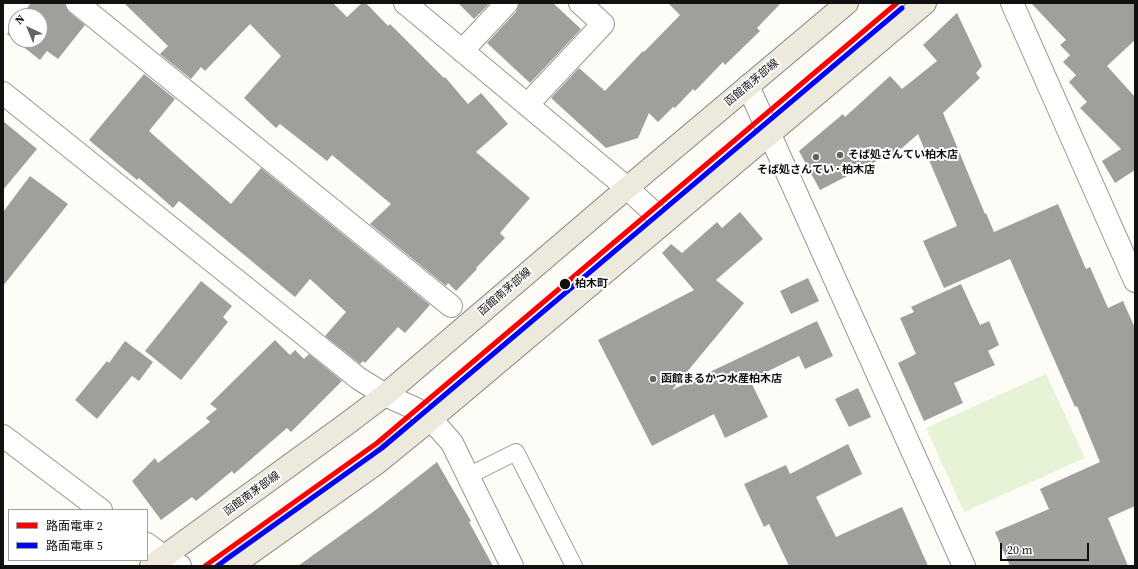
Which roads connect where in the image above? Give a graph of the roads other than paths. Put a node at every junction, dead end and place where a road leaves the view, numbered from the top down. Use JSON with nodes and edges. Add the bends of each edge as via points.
{"nodes":[{"id":1,"x":77,"y":3,"type":"edge"},
{"id":2,"x":406,"y":3,"type":"edge"},
{"id":3,"x":507,"y":3,"type":"edge"},
{"id":4,"x":580,"y":3,"type":"edge"},
{"id":5,"x":847,"y":3,"type":"edge"},
{"id":6,"x":925,"y":3,"type":"edge"},
{"id":7,"x":1012,"y":3,"type":"edge"},
{"id":8,"x":462,"y":51,"type":"junction"},
{"id":9,"x":748,"y":86,"type":"junction"},
{"id":10,"x":3,"y":93,"type":"edge"},
{"id":11,"x":527,"y":105,"type":"junction"},
{"id":12,"x":770,"y":134,"type":"junction"},
{"id":13,"x":627,"y":188,"type":"junction"},
{"id":14,"x":664,"y":222,"type":"junction"},
{"id":15,"x":1135,"y":281,"type":"edge"},
{"id":16,"x":451,"y":306,"type":"dead end"},
{"id":17,"x":385,"y":395,"type":"junction"},
{"id":18,"x":431,"y":419,"type":"junction"},
{"id":19,"x":3,"y":436,"type":"edge"},
{"id":20,"x":468,"y":476,"type":"junction"},
{"id":21,"x":100,"y":509,"type":"edge"},
{"id":22,"x":160,"y":558,"type":"edge"},
{"id":23,"x":232,"y":566,"type":"edge"},
{"id":24,"x":512,"y":566,"type":"edge"},
{"id":25,"x":574,"y":566,"type":"edge"},
{"id":26,"x":964,"y":566,"type":"edge"}],
"edges":[{"from":1,"to":16,"type":"street"},
{"from":2,"to":8,"type":"street"},
{"from":3,"to":8,"type":"street"},
{"from":4,"to":11,"type":"street","via":[[603,24]]},
{"from":5,"to":9,"type":"main road","name":"函館南茅部線"},
{"from":6,"to":12,"type":"main road"},
{"from":7,"to":15,"type":"street"},
{"from":8,"to":11,"type":"street"},
{"from":9,"to":12,"type":"street"},
{"from":9,"to":13,"type":"main road","name":"函館南茅部線"},
{"from":10,"to":17,"type":"street","via":[[358,378]]},
{"from":11,"to":13,"type":"street"},
{"from":12,"to":14,"type":"main road"},
{"from":12,"to":26,"type":"street"},
{"from":13,"to":14,"type":"street"},
{"from":13,"to":17,"type":"main road","name":"函館南茅部線"},
{"from":14,"to":18,"type":"main road"},
{"from":17,"to":18,"type":"street"},
{"from":17,"to":22,"type":"main road","name":"函館南茅部線"},
{"from":18,"to":20,"type":"street","via":[[452,443]]},
{"from":18,"to":23,"type":"main road","via":[[377,463]]},
{"from":19,"to":21,"type":"street"},
{"from":20,"to":24,"type":"street"},
{"from":20,"to":25,"type":"lane","via":[[516,452]]}]}
